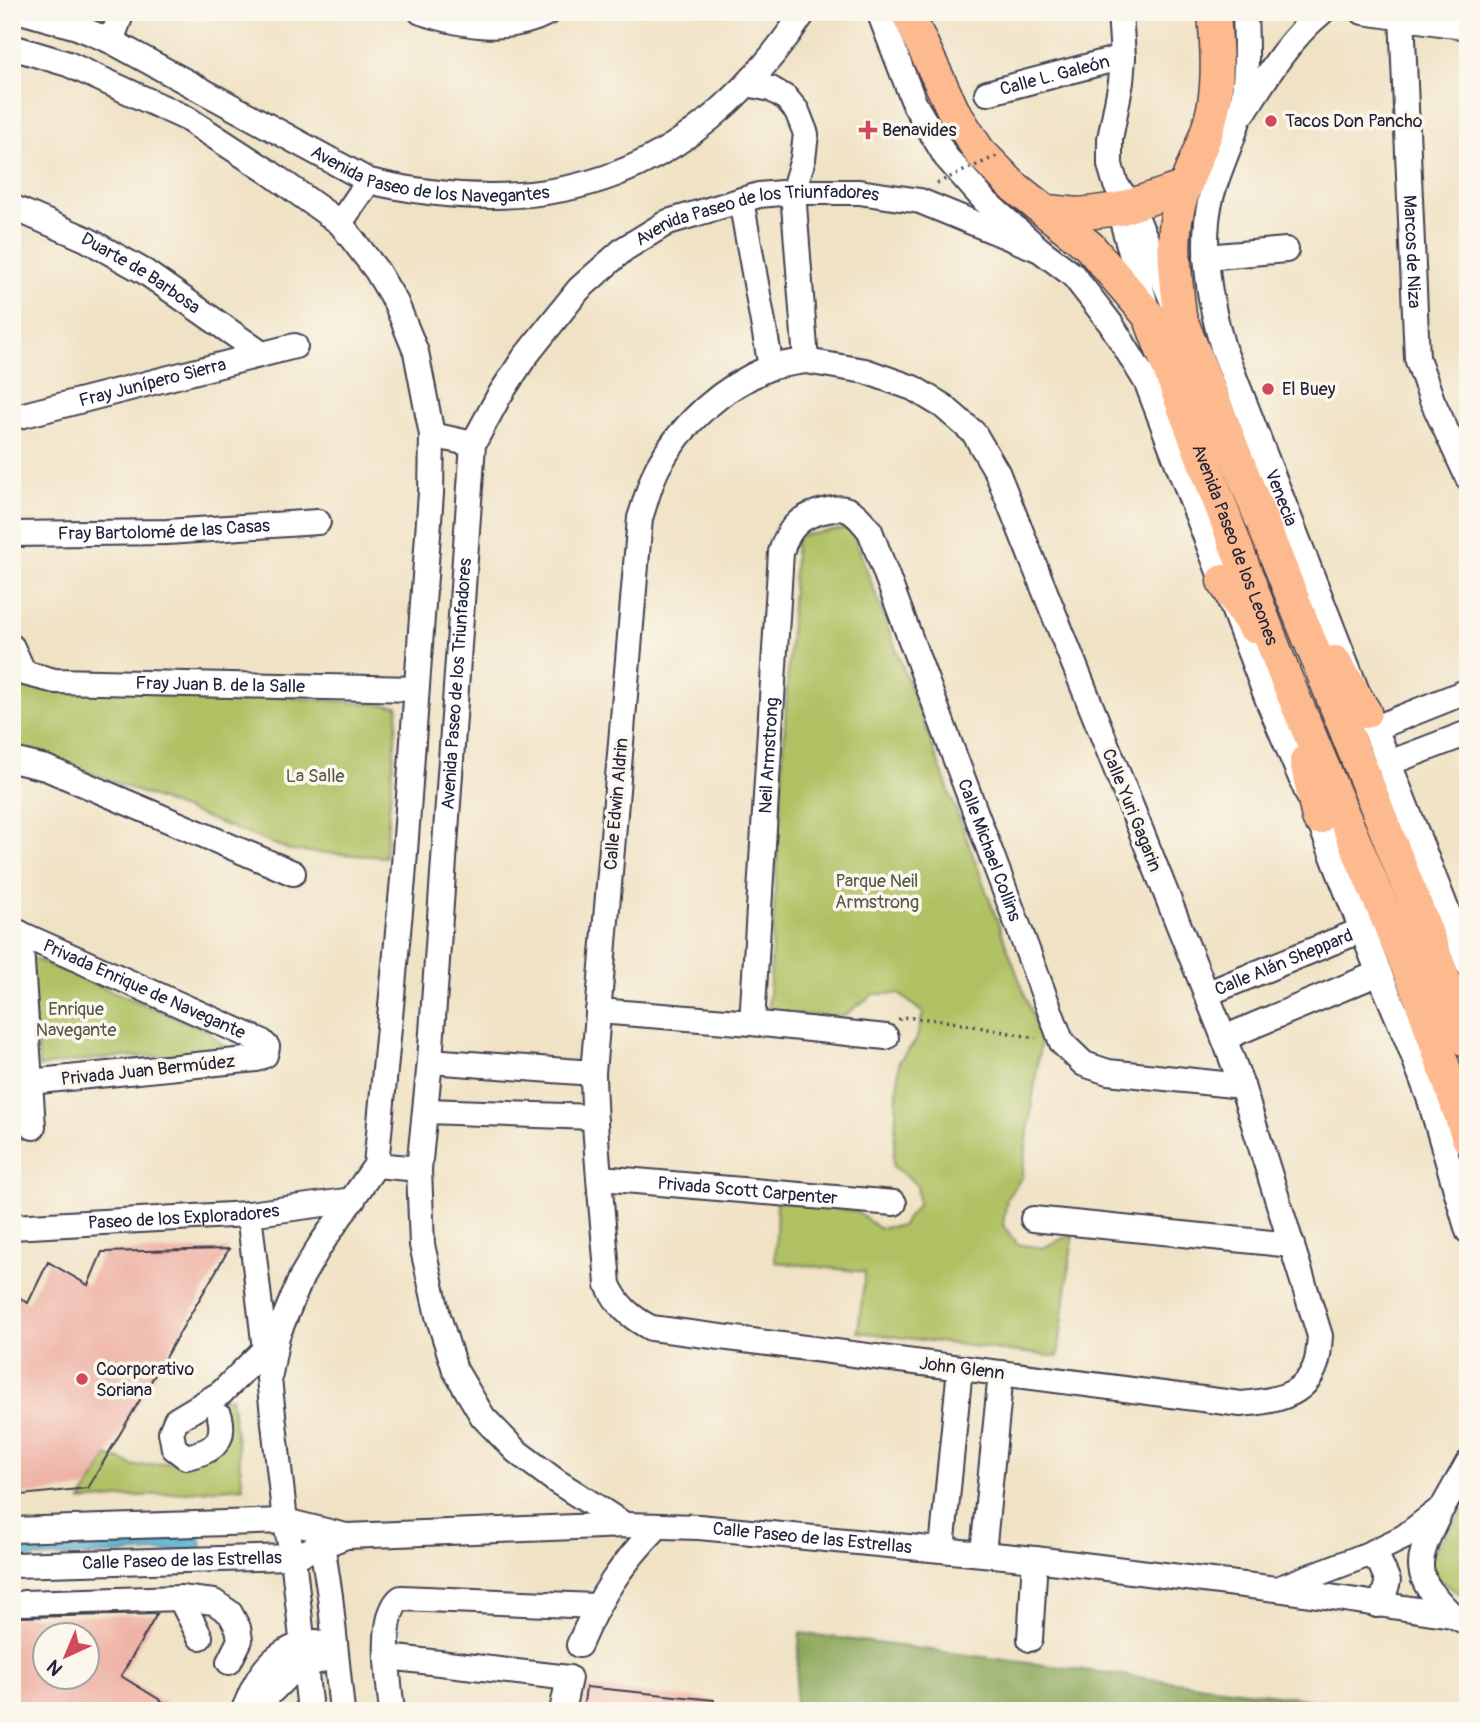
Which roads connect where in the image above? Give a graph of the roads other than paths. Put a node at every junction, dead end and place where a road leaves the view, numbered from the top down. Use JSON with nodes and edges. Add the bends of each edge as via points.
{"nodes":[{"id":1,"x":24,"y":12,"type":"edge"},
{"id":2,"x":121,"y":12,"type":"edge"},
{"id":3,"x":421,"y":12,"type":"edge"},
{"id":4,"x":549,"y":12,"type":"edge"},
{"id":5,"x":804,"y":12,"type":"edge"},
{"id":6,"x":879,"y":12,"type":"edge"},
{"id":7,"x":907,"y":12,"type":"edge"},
{"id":8,"x":1120,"y":12,"type":"edge"},
{"id":9,"x":1214,"y":12,"type":"edge"},
{"id":10,"x":1244,"y":12,"type":"edge"},
{"id":11,"x":1322,"y":12,"type":"edge"},
{"id":12,"x":1363,"y":12,"type":"edge"},
{"id":13,"x":1402,"y":16,"type":"junction"},
{"id":14,"x":79,"y":20,"type":"edge"},
{"id":15,"x":1468,"y":27,"type":"edge"},
{"id":16,"x":111,"y":41,"type":"junction"},
{"id":17,"x":12,"y":47,"type":"edge"},
{"id":18,"x":1123,"y":57,"type":"junction"},
{"id":19,"x":748,"y":84,"type":"junction"},
{"id":20,"x":988,"y":93,"type":"dead end"},
{"id":21,"x":1238,"y":122,"type":"junction"},
{"id":22,"x":369,"y":181,"type":"junction"},
{"id":23,"x":1185,"y":187,"type":"junction"},
{"id":24,"x":793,"y":192,"type":"junction"},
{"id":25,"x":741,"y":200,"type":"junction"},
{"id":26,"x":1123,"y":202,"type":"junction"},
{"id":27,"x":12,"y":207,"type":"edge"},
{"id":28,"x":1047,"y":211,"type":"junction"},
{"id":29,"x":340,"y":223,"type":"junction"},
{"id":30,"x":1040,"y":250,"type":"junction"},
{"id":31,"x":1286,"y":250,"type":"dead end"},
{"id":32,"x":1206,"y":257,"type":"junction"},
{"id":33,"x":1165,"y":317,"type":"junction"},
{"id":34,"x":295,"y":346,"type":"dead end"},
{"id":35,"x":262,"y":354,"type":"junction"},
{"id":36,"x":789,"y":364,"type":"junction"},
{"id":37,"x":12,"y":418,"type":"edge"},
{"id":38,"x":432,"y":435,"type":"junction"},
{"id":39,"x":473,"y":444,"type":"junction"},
{"id":40,"x":1468,"y":478,"type":"edge"},
{"id":41,"x":823,"y":511,"type":"joint"},
{"id":42,"x":318,"y":522,"type":"dead end"},
{"id":43,"x":12,"y":534,"type":"edge"},
{"id":44,"x":1282,"y":571,"type":"junction"},
{"id":45,"x":1223,"y":581,"type":"junction"},
{"id":46,"x":12,"y":646,"type":"edge"},
{"id":47,"x":1286,"y":678,"type":"junction"},
{"id":48,"x":416,"y":689,"type":"junction"},
{"id":49,"x":1468,"y":691,"type":"edge"},
{"id":50,"x":1370,"y":720,"type":"junction"},
{"id":51,"x":1468,"y":733,"type":"edge"},
{"id":52,"x":12,"y":760,"type":"edge"},
{"id":53,"x":1389,"y":763,"type":"junction"},
{"id":54,"x":1318,"y":818,"type":"junction"},
{"id":55,"x":293,"y":873,"type":"dead end"},
{"id":56,"x":1362,"y":930,"type":"junction"},
{"id":57,"x":16,"y":932,"type":"edge"},
{"id":58,"x":1468,"y":964,"type":"edge"},
{"id":59,"x":1379,"y":973,"type":"junction"},
{"id":60,"x":1206,"y":994,"type":"junction"},
{"id":61,"x":598,"y":1012,"type":"junction"},
{"id":62,"x":752,"y":1023,"type":"junction"},
{"id":63,"x":886,"y":1037,"type":"road end"},
{"id":64,"x":1224,"y":1038,"type":"junction"},
{"id":65,"x":1468,"y":1042,"type":"edge"},
{"id":66,"x":265,"y":1055,"type":"joint"},
{"id":67,"x":430,"y":1061,"type":"junction"},
{"id":68,"x":593,"y":1073,"type":"junction"},
{"id":69,"x":29,"y":1082,"type":"junction"},
{"id":70,"x":1242,"y":1086,"type":"junction"},
{"id":71,"x":426,"y":1111,"type":"junction"},
{"id":72,"x":594,"y":1117,"type":"junction"},
{"id":73,"x":33,"y":1127,"type":"dead end"},
{"id":74,"x":1468,"y":1138,"type":"edge"},
{"id":75,"x":376,"y":1165,"type":"junction"},
{"id":76,"x":419,"y":1169,"type":"junction"},
{"id":77,"x":601,"y":1178,"type":"junction"},
{"id":78,"x":353,"y":1200,"type":"junction"},
{"id":79,"x":894,"y":1203,"type":"dead end"},
{"id":80,"x":249,"y":1214,"type":"junction"},
{"id":81,"x":1033,"y":1219,"type":"dead end"},
{"id":82,"x":12,"y":1227,"type":"edge"},
{"id":83,"x":1468,"y":1231,"type":"edge"},
{"id":84,"x":1292,"y":1245,"type":"junction"},
{"id":85,"x":624,"y":1311,"type":"joint"},
{"id":86,"x":265,"y":1349,"type":"junction"},
{"id":87,"x":960,"y":1368,"type":"junction"},
{"id":88,"x":1001,"y":1373,"type":"junction"},
{"id":89,"x":269,"y":1379,"type":"junction"},
{"id":90,"x":1302,"y":1386,"type":"joint"},
{"id":91,"x":220,"y":1417,"type":"dead end"},
{"id":92,"x":1468,"y":1463,"type":"edge"},
{"id":93,"x":1443,"y":1507,"type":"junction"},
{"id":94,"x":285,"y":1521,"type":"junction"},
{"id":95,"x":625,"y":1525,"type":"junction"},
{"id":96,"x":659,"y":1526,"type":"junction"},
{"id":97,"x":12,"y":1530,"type":"edge"},
{"id":98,"x":321,"y":1537,"type":"junction"},
{"id":99,"x":942,"y":1549,"type":"junction"},
{"id":100,"x":983,"y":1553,"type":"junction"},
{"id":101,"x":1369,"y":1554,"type":"junction"},
{"id":102,"x":293,"y":1556,"type":"junction"},
{"id":103,"x":1035,"y":1559,"type":"junction"},
{"id":104,"x":24,"y":1564,"type":"edge"},
{"id":105,"x":1276,"y":1589,"type":"junction"},
{"id":106,"x":180,"y":1598,"type":"junction"},
{"id":107,"x":1377,"y":1605,"type":"junction"},
{"id":108,"x":596,"y":1606,"type":"junction"},
{"id":109,"x":18,"y":1608,"type":"edge"},
{"id":110,"x":1460,"y":1619,"type":"edge"},
{"id":111,"x":200,"y":1637,"type":"dead end"},
{"id":112,"x":1030,"y":1639,"type":"dead end"},
{"id":113,"x":579,"y":1645,"type":"dead end"},
{"id":114,"x":334,"y":1648,"type":"junction"},
{"id":115,"x":303,"y":1654,"type":"junction"},
{"id":116,"x":388,"y":1657,"type":"junction"},
{"id":117,"x":229,"y":1662,"type":"dead end"},
{"id":118,"x":253,"y":1703,"type":"edge"},
{"id":119,"x":310,"y":1711,"type":"edge"},
{"id":120,"x":341,"y":1711,"type":"edge"},
{"id":121,"x":392,"y":1711,"type":"edge"},
{"id":122,"x":562,"y":1711,"type":"edge"}],
"edges":[{"from":1,"to":14,"type":"street","name":"Avenida Paseo de los Navegantes"},
{"from":2,"to":16,"type":"street"},
{"from":3,"to":4,"type":"street","via":[[492,28],[534,20]]},
{"from":5,"to":19,"type":"street","name":"Avenida Paseo de los Navegantes","via":[[782,46]]},
{"from":6,"to":30,"type":"street","via":[[915,105],[946,157],[985,201]]},
{"from":7,"to":28,"type":"main road","name":"Avenida Paseo de los Leones","via":[[953,110],[979,151]]},
{"from":8,"to":18,"type":"street"},
{"from":9,"to":23,"type":"main road","name":"Avenida Paseo de los Leones","via":[[1214,105]]},
{"from":10,"to":21,"type":"street","name":"Venecia","via":[[1247,63]]},
{"from":11,"to":21,"type":"street","via":[[1280,57]]},
{"from":12,"to":13,"type":"street"},
{"from":13,"to":15,"type":"street"},
{"from":13,"to":40,"type":"street","name":"Marcos de Niza","via":[[1414,338],[1432,400]]},
{"from":14,"to":16,"type":"street","name":"Avenida Paseo de los Navegantes"},
{"from":16,"to":22,"type":"street","name":"Avenida Paseo de los Navegantes"},
{"from":17,"to":29,"type":"street","via":[[68,64],[186,118]]},
{"from":18,"to":20,"type":"street","name":"Calle L. Galeón"},
{"from":18,"to":26,"type":"street","via":[[1109,151]]},
{"from":19,"to":22,"type":"street","name":"Avenida Paseo de los Navegantes","via":[[679,143],[618,175],[537,195],[473,198]]},
{"from":19,"to":24,"type":"street","via":[[771,89],[797,111],[806,134]]},
{"from":21,"to":32,"type":"street","name":"Venecia","via":[[1213,192]]},
{"from":22,"to":29,"type":"street"},
{"from":23,"to":26,"type":"main road"},
{"from":23,"to":33,"type":"main road","name":"Avenida Paseo de los Leones"},
{"from":24,"to":25,"type":"street","name":"Avenida Paseo de los Triunfadores"},
{"from":24,"to":30,"type":"street","name":"Avenida Paseo de los Triunfadores","via":[[859,192],[920,201]]},
{"from":24,"to":36,"type":"street"},
{"from":25,"to":36,"type":"street"},
{"from":25,"to":39,"type":"street","name":"Avenida Paseo de los Triunfadores","via":[[668,222],[624,249],[579,289],[524,358]]},
{"from":26,"to":28,"type":"main road","via":[[1079,214]]},
{"from":26,"to":33,"type":"street"},
{"from":27,"to":35,"type":"street","name":"Duarte de Barbosa","via":[[86,239],[145,272]]},
{"from":28,"to":33,"type":"main road","name":"Avenida Paseo de los Leones"},
{"from":29,"to":38,"type":"street","via":[[396,303],[416,352]]},
{"from":30,"to":45,"type":"street","via":[[1073,275],[1111,324],[1147,383]]},
{"from":31,"to":32,"type":"street"},
{"from":32,"to":50,"type":"street","name":"Venecia","via":[[1210,302],[1223,348]]},
{"from":33,"to":44,"type":"main road","name":"Avenida Paseo de los Leones"},
{"from":33,"to":47,"type":"main road","name":"Avenida Paseo de los Leones"},
{"from":34,"to":35,"type":"street","name":"Fray Junípero Sierra"},
{"from":35,"to":37,"type":"street","name":"Fray Junípero Sierra"},
{"from":36,"to":60,"type":"street","name":"Calle Yuri Gagarin","via":[[865,371],[913,388],[974,433],[997,472]]},
{"from":36,"to":61,"type":"street","name":"Calle Edwin Aldrin","via":[[740,384],[707,405],[680,433],[657,468],[640,518]]},
{"from":38,"to":39,"type":"street"},
{"from":38,"to":48,"type":"street"},
{"from":39,"to":67,"type":"street","name":"Avenida Paseo de los Triunfadores"},
{"from":41,"to":62,"type":"street","name":"Neil Armstrong","via":[[795,523],[781,552]]},
{"from":41,"to":70,"type":"street","name":"Calle Michael Collins","via":[[844,508],[870,531],[1062,1043],[1084,1064],[1108,1072]]},
{"from":42,"to":43,"type":"street","name":"Fray Bartolomé de las Casas","via":[[167,532]]},
{"from":44,"to":50,"type":"main road"},
{"from":44,"to":65,"type":"main road","name":"Avenida Paseo de los Leones"},
{"from":45,"to":47,"type":"main road"},
{"from":45,"to":54,"type":"street"},
{"from":46,"to":48,"type":"street","name":"Fray Juan B. de la Salle","via":[[24,673],[55,681]]},
{"from":47,"to":54,"type":"main road"},
{"from":47,"to":74,"type":"main road","name":"Avenida Paseo de los Leones","via":[[1420,997]]},
{"from":48,"to":75,"type":"street"},
{"from":49,"to":50,"type":"street"},
{"from":50,"to":53,"type":"street","name":"Venecia"},
{"from":51,"to":53,"type":"street"},
{"from":52,"to":55,"type":"street","via":[[46,768]]},
{"from":53,"to":58,"type":"street","name":"Venecia"},
{"from":54,"to":56,"type":"street"},
{"from":56,"to":59,"type":"street"},
{"from":56,"to":60,"type":"street","name":"Calle Alán Sheppard"},
{"from":57,"to":66,"type":"street","name":"Privada Enrique de Navegante","via":[[261,1041],[267,1047]]},
{"from":57,"to":69,"type":"street"},
{"from":59,"to":64,"type":"street"},
{"from":59,"to":83,"type":"street","via":[[1430,1100]]},
{"from":60,"to":64,"type":"street","name":"Calle Yuri Gagarin"},
{"from":61,"to":62,"type":"street"},
{"from":61,"to":68,"type":"street","name":"Calle Edwin Aldrin"},
{"from":62,"to":63,"type":"street"},
{"from":64,"to":70,"type":"street","name":"Calle Yuri Gagarin"},
{"from":66,"to":69,"type":"street","name":"Privada Juan Bermúdez"},
{"from":67,"to":68,"type":"street"},
{"from":67,"to":71,"type":"street","name":"Avenida Paseo de los Triunfadores"},
{"from":68,"to":72,"type":"street","name":"Calle Edwin Aldrin"},
{"from":69,"to":73,"type":"street"},
{"from":70,"to":84,"type":"street","name":"Calle Yuri Gagarin"},
{"from":71,"to":72,"type":"street"},
{"from":71,"to":76,"type":"street","name":"Avenida Paseo de los Triunfadores"},
{"from":72,"to":77,"type":"street","name":"Calle Edwin Aldrin"},
{"from":75,"to":76,"type":"street"},
{"from":75,"to":78,"type":"street"},
{"from":76,"to":95,"type":"street","name":"Avenida Paseo de los Triunfadores","via":[[422,1245],[455,1370],[483,1417],[516,1451]]},
{"from":77,"to":79,"type":"street","name":"Privada Scott Carpenter"},
{"from":77,"to":85,"type":"street","name":"Calle Edwin Aldrin","via":[[608,1284]]},
{"from":78,"to":80,"type":"street","name":"Paseo de los Exploradores"},
{"from":78,"to":89,"type":"street","via":[[297,1286],[277,1336]]},
{"from":80,"to":82,"type":"street","name":"Paseo de los Exploradores"},
{"from":80,"to":86,"type":"street"},
{"from":81,"to":84,"type":"street"},
{"from":84,"to":90,"type":"street","name":"Calle Yuri Gagarin","via":[[1320,1336],[1316,1365]]},
{"from":85,"to":87,"type":"street","name":"John Glenn","via":[[651,1328]]},
{"from":86,"to":89,"type":"street"},
{"from":86,"to":91,"type":"street","via":[[221,1393],[176,1420],[171,1432],[174,1448],[186,1457],[206,1453],[223,1430]]},
{"from":87,"to":88,"type":"street","name":"John Glenn"},
{"from":87,"to":99,"type":"street"},
{"from":88,"to":90,"type":"street","name":"John Glenn","via":[[1241,1404],[1277,1400]]},
{"from":88,"to":100,"type":"street"},
{"from":89,"to":94,"type":"street"},
{"from":92,"to":93,"type":"street","name":"Calle Paseo de las Estrellas"},
{"from":93,"to":101,"type":"street","name":"Calle Paseo de las Estrellas","via":[[1404,1537]]},
{"from":93,"to":110,"type":"street","via":[[1419,1562],[1427,1587]]},
{"from":94,"to":97,"type":"street","name":"Calle Paseo de las Estrellas"},
{"from":94,"to":98,"type":"street","name":"Calle Paseo de las Estrellas"},
{"from":94,"to":102,"type":"street"},
{"from":95,"to":96,"type":"street","name":"Calle Paseo de las Estrellas"},
{"from":95,"to":98,"type":"street","name":"Calle Paseo de las Estrellas"},
{"from":96,"to":99,"type":"street","name":"Calle Paseo de las Estrellas"},
{"from":96,"to":108,"type":"street","via":[[634,1550]]},
{"from":98,"to":102,"type":"street","name":"Calle Paseo de las Estrellas"},
{"from":98,"to":114,"type":"street"},
{"from":99,"to":100,"type":"street","name":"Calle Paseo de las Estrellas"},
{"from":100,"to":103,"type":"street","name":"Calle Paseo de las Estrellas"},
{"from":101,"to":105,"type":"street","name":"Calle Paseo de las Estrellas"},
{"from":101,"to":107,"type":"street","via":[[1380,1563],[1388,1581]]},
{"from":102,"to":104,"type":"street","name":"Calle Paseo de las Estrellas"},
{"from":102,"to":115,"type":"street"},
{"from":103,"to":105,"type":"street","name":"Calle Paseo de las Estrellas"},
{"from":103,"to":112,"type":"street"},
{"from":104,"to":109,"type":"street","via":[[32,1586]]},
{"from":105,"to":107,"type":"street","name":"Calle Paseo de las Estrellas"},
{"from":106,"to":109,"type":"street"},
{"from":106,"to":111,"type":"street"},
{"from":106,"to":117,"type":"street","via":[[214,1602],[230,1613],[240,1640]]},
{"from":107,"to":110,"type":"street","name":"Calle Paseo de las Estrellas"},
{"from":108,"to":113,"type":"street"},
{"from":108,"to":116,"type":"street","via":[[401,1598],[388,1622]]},
{"from":114,"to":115,"type":"street"},
{"from":114,"to":120,"type":"street"},
{"from":115,"to":118,"type":"street","via":[[287,1649],[276,1656]]},
{"from":115,"to":119,"type":"street"},
{"from":116,"to":121,"type":"street"},
{"from":116,"to":122,"type":"street","via":[[569,1678]]}]}
